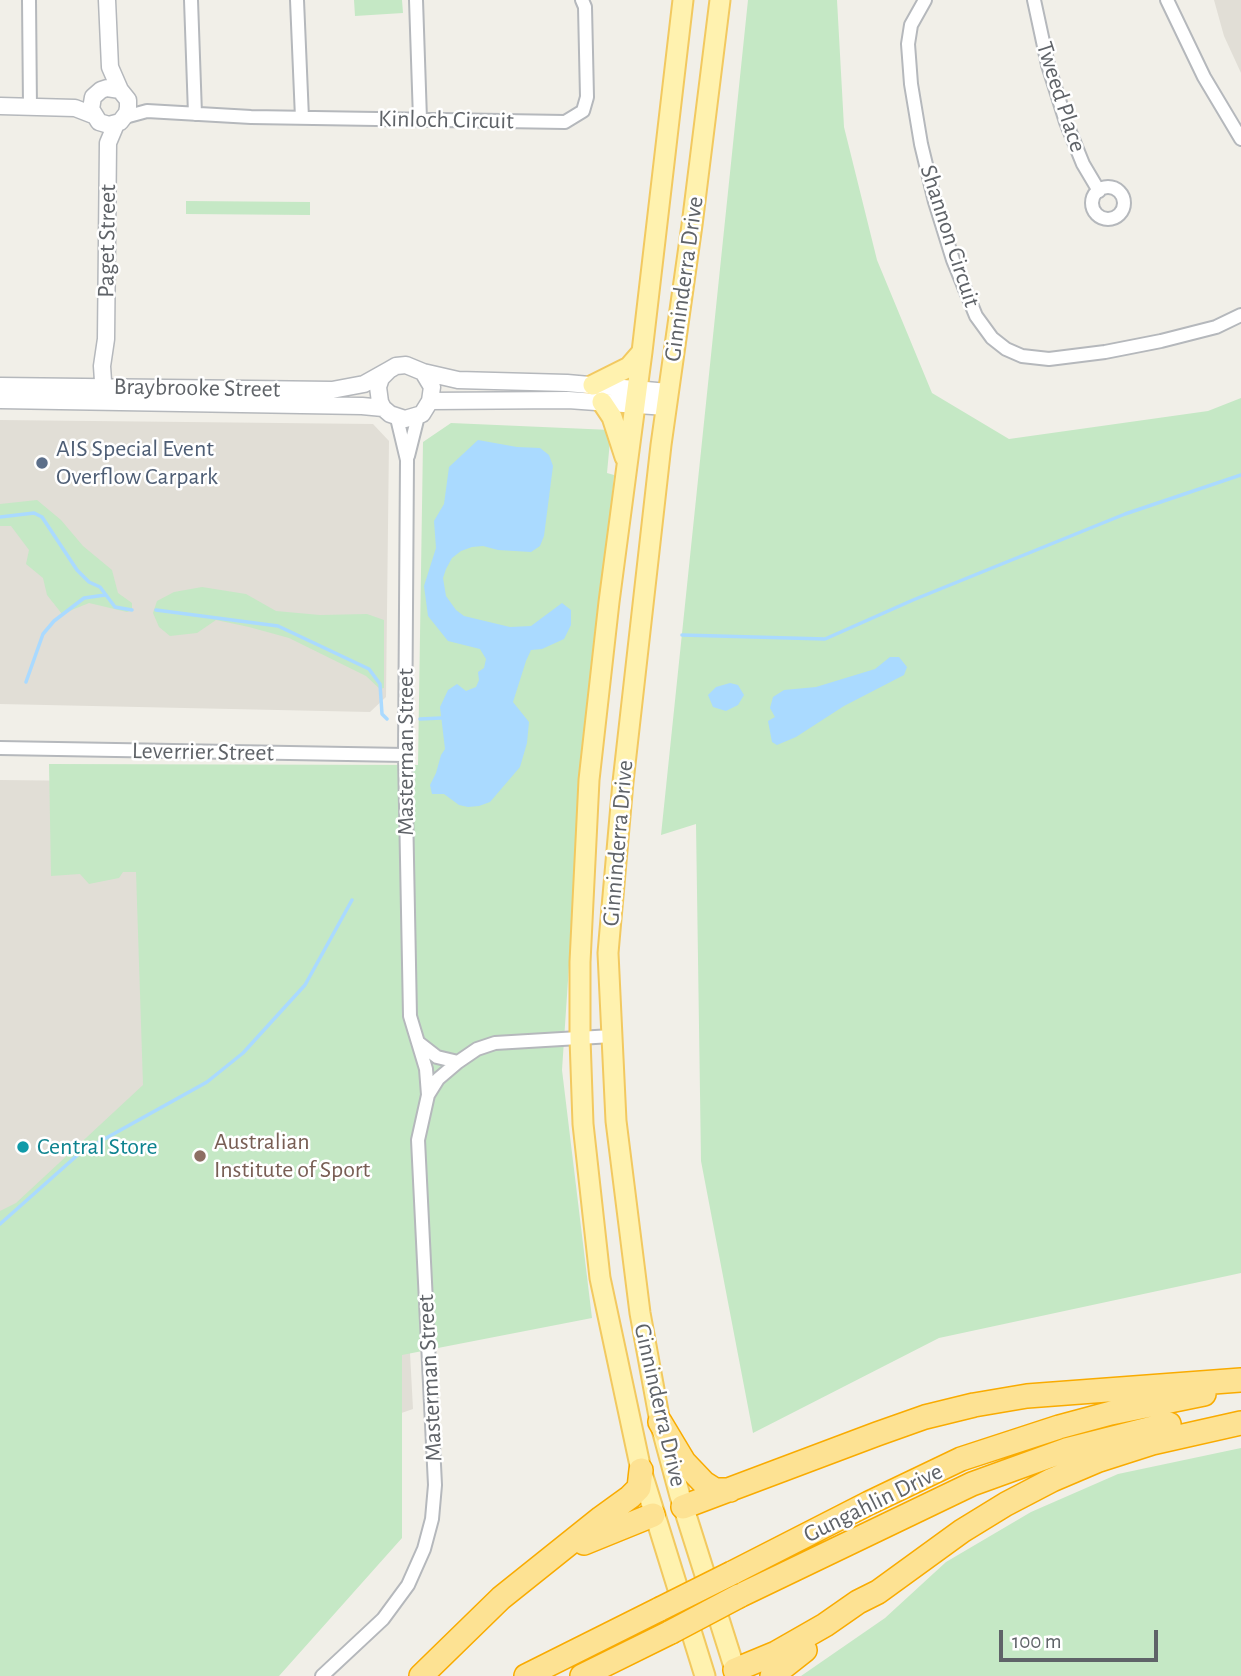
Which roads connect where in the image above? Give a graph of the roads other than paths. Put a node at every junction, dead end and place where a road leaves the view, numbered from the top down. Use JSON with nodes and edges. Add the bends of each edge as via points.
{"nodes":[{"id":1,"x":29,"y":0,"type":"edge"},
{"id":2,"x":107,"y":0,"type":"edge"},
{"id":3,"x":191,"y":0,"type":"edge"},
{"id":4,"x":297,"y":0,"type":"edge"},
{"id":5,"x":416,"y":0,"type":"edge"},
{"id":6,"x":582,"y":0,"type":"edge"},
{"id":7,"x":683,"y":0,"type":"edge"},
{"id":8,"x":720,"y":0,"type":"edge"},
{"id":9,"x":925,"y":0,"type":"edge"},
{"id":10,"x":1034,"y":0,"type":"edge"},
{"id":11,"x":1167,"y":0,"type":"edge"},
{"id":12,"x":110,"y":67,"type":"junction"},
{"id":13,"x":97,"y":94,"type":"junction"},
{"id":14,"x":124,"y":95,"type":"junction"},
{"id":15,"x":0,"y":106,"type":"edge"},
{"id":16,"x":30,"y":107,"type":"junction"},
{"id":17,"x":75,"y":108,"type":"junction"},
{"id":18,"x":147,"y":111,"type":"junction"},
{"id":19,"x":195,"y":114,"type":"junction"},
{"id":20,"x":302,"y":118,"type":"junction"},
{"id":21,"x":108,"y":119,"type":"junction"},
{"id":22,"x":420,"y":120,"type":"junction"},
{"id":23,"x":1241,"y":139,"type":"edge"},
{"id":24,"x":1099,"y":191,"type":"dead end"},
{"id":25,"x":1241,"y":315,"type":"edge"},
{"id":26,"x":642,"y":352,"type":"junction"},
{"id":27,"x":389,"y":370,"type":"junction"},
{"id":28,"x":423,"y":372,"type":"junction"},
{"id":29,"x":0,"y":386,"type":"edge"},
{"id":30,"x":106,"y":392,"type":"junction"},
{"id":31,"x":598,"y":394,"type":"junction"},
{"id":32,"x":636,"y":396,"type":"junction"},
{"id":33,"x":667,"y":399,"type":"junction"},
{"id":34,"x":0,"y":400,"type":"edge"},
{"id":35,"x":430,"y":401,"type":"junction"},
{"id":36,"x":390,"y":413,"type":"junction"},
{"id":37,"x":418,"y":416,"type":"junction"},
{"id":38,"x":407,"y":460,"type":"junction"},
{"id":39,"x":627,"y":465,"type":"junction"},
{"id":40,"x":0,"y":748,"type":"edge"},
{"id":41,"x":405,"y":755,"type":"junction"},
{"id":42,"x":612,"y":1037,"type":"junction"},
{"id":43,"x":580,"y":1038,"type":"junction"},
{"id":44,"x":419,"y":1043,"type":"junction"},
{"id":45,"x":458,"y":1062,"type":"junction"},
{"id":46,"x":428,"y":1095,"type":"junction"},
{"id":47,"x":1241,"y":1380,"type":"edge"},
{"id":48,"x":1241,"y":1390,"type":"edge"},
{"id":49,"x":1241,"y":1412,"type":"edge"},
{"id":50,"x":660,"y":1422,"type":"junction"},
{"id":51,"x":1241,"y":1423,"type":"edge"},
{"id":52,"x":641,"y":1470,"type":"junction"},
{"id":53,"x":730,"y":1490,"type":"junction"},
{"id":54,"x":683,"y":1507,"type":"junction"},
{"id":55,"x":653,"y":1515,"type":"junction"},
{"id":56,"x":546,"y":1562,"type":"junction"},
{"id":57,"x":878,"y":1592,"type":"junction"},
{"id":58,"x":732,"y":1674,"type":"edge"},
{"id":59,"x":322,"y":1676,"type":"edge"},
{"id":60,"x":421,"y":1676,"type":"edge"},
{"id":61,"x":526,"y":1676,"type":"edge"},
{"id":62,"x":582,"y":1676,"type":"edge"},
{"id":63,"x":705,"y":1676,"type":"edge"},
{"id":64,"x":772,"y":1676,"type":"edge"}],
"edges":[{"from":1,"to":16,"type":"street"},
{"from":2,"to":12,"type":"street"},
{"from":3,"to":19,"type":"street"},
{"from":4,"to":20,"type":"street"},
{"from":5,"to":22,"type":"street"},
{"from":6,"to":22,"type":"street","name":"Kinloch Circuit","via":[[587,97],[583,111],[565,122]]},
{"from":7,"to":26,"type":"main road","name":"Ginninderra Drive"},
{"from":8,"to":33,"type":"main road","name":"Ginninderra Drive"},
{"from":9,"to":25,"type":"street","name":"Shannon Circuit","via":[[911,25],[908,44],[920,144],[953,260],[976,316],[992,338],[1022,356],[1049,359],[1161,341],[1216,327]]},
{"from":10,"to":24,"type":"street","name":"Tweed Place","via":[[1063,112]]},
{"from":11,"to":23,"type":"street","via":[[1204,77]]},
{"from":12,"to":13,"type":"street"},
{"from":12,"to":14,"type":"street"},
{"from":13,"to":14,"type":"street","via":[[107,88]]},
{"from":13,"to":17,"type":"street"},
{"from":13,"to":21,"type":"street","via":[[91,109]]},
{"from":14,"to":18,"type":"street","name":"Kinloch Circuit"},
{"from":14,"to":21,"type":"street","via":[[128,107]]},
{"from":15,"to":16,"type":"street"},
{"from":16,"to":17,"type":"street"},
{"from":17,"to":21,"type":"street"},
{"from":18,"to":19,"type":"street","name":"Kinloch Circuit"},
{"from":18,"to":21,"type":"street","name":"Kinloch Circuit"},
{"from":19,"to":20,"type":"street","name":"Kinloch Circuit"},
{"from":20,"to":22,"type":"street","name":"Kinloch Circuit"},
{"from":21,"to":30,"type":"street","name":"Paget Street","via":[[106,339],[110,366]]},
{"from":26,"to":31,"type":"main road"},
{"from":26,"to":32,"type":"main road","name":"Ginninderra Drive"},
{"from":27,"to":28,"type":"street","via":[[406,365]]},
{"from":27,"to":30,"type":"street","name":"Braybrooke Street","via":[[364,384],[332,390]]},
{"from":27,"to":36,"type":"street","via":[[378,387],[380,401]]},
{"from":28,"to":31,"type":"street","via":[[458,380]]},
{"from":28,"to":35,"type":"street","via":[[432,387]]},
{"from":29,"to":30,"type":"street","name":"Braybrooke Street"},
{"from":30,"to":34,"type":"street","name":"Braybrooke Street"},
{"from":30,"to":36,"type":"street","name":"Braybrooke Street","via":[[362,406]]},
{"from":31,"to":32,"type":"street"},
{"from":31,"to":35,"type":"street"},
{"from":31,"to":39,"type":"main road","via":[[612,416]]},
{"from":32,"to":33,"type":"street"},
{"from":32,"to":39,"type":"main road","name":"Ginninderra Drive"},
{"from":33,"to":42,"type":"main road","name":"Ginninderra Drive","via":[[622,782],[608,953]]},
{"from":35,"to":37,"type":"street"},
{"from":36,"to":37,"type":"street","via":[[405,419]]},
{"from":36,"to":38,"type":"street","name":"Masterman Street"},
{"from":37,"to":38,"type":"street","name":"Masterman Street"},
{"from":38,"to":41,"type":"street","name":"Masterman Street"},
{"from":39,"to":43,"type":"main road","name":"Ginninderra Drive","via":[[589,780]]},
{"from":40,"to":41,"type":"street","name":"Leverrier Street"},
{"from":41,"to":44,"type":"street","name":"Masterman Street","via":[[410,1016]]},
{"from":42,"to":43,"type":"street"},
{"from":42,"to":50,"type":"main road","name":"Ginninderra Drive","via":[[616,1121],[635,1284]]},
{"from":43,"to":45,"type":"street","via":[[495,1043]]},
{"from":43,"to":52,"type":"main road","name":"Ginninderra Drive","via":[[583,1124],[600,1278]]},
{"from":44,"to":45,"type":"street","via":[[437,1056]]},
{"from":44,"to":46,"type":"street","name":"Masterman Street"},
{"from":45,"to":46,"type":"street"},
{"from":46,"to":59,"type":"street","name":"Masterman Street","via":[[418,1140],[435,1485],[432,1519],[408,1585],[383,1619]]},
{"from":47,"to":53,"type":"highway","via":[[1027,1396],[974,1405],[877,1434]]},
{"from":48,"to":61,"type":"highway","name":"Gungahlin Drive","bridge":true,"via":[[1111,1413],[961,1460]]},
{"from":49,"to":62,"type":"highway","name":"Gungahlin Drive","bridge":true,"via":[[1116,1436],[1020,1465],[926,1505]]},
{"from":50,"to":53,"type":"highway","via":[[684,1462],[704,1483],[715,1490]]},
{"from":50,"to":54,"type":"main road","name":"Ginninderra Drive"},
{"from":51,"to":57,"type":"highway","via":[[1152,1443],[1052,1480],[962,1531]]},
{"from":52,"to":55,"type":"main road","name":"Ginninderra Drive"},
{"from":52,"to":56,"type":"highway","via":[[639,1488],[630,1497]]},
{"from":53,"to":54,"type":"highway"},
{"from":54,"to":55,"type":"main road"},
{"from":54,"to":58,"type":"main road","name":"Ginninderra Drive"},
{"from":55,"to":56,"type":"highway"},
{"from":55,"to":63,"type":"main road","name":"Ginninderra Drive"},
{"from":56,"to":60,"type":"highway","via":[[501,1598]]},
{"from":57,"to":58,"type":"highway","via":[[797,1642]]},
{"from":57,"to":64,"type":"highway","via":[[861,1611]]}]}
